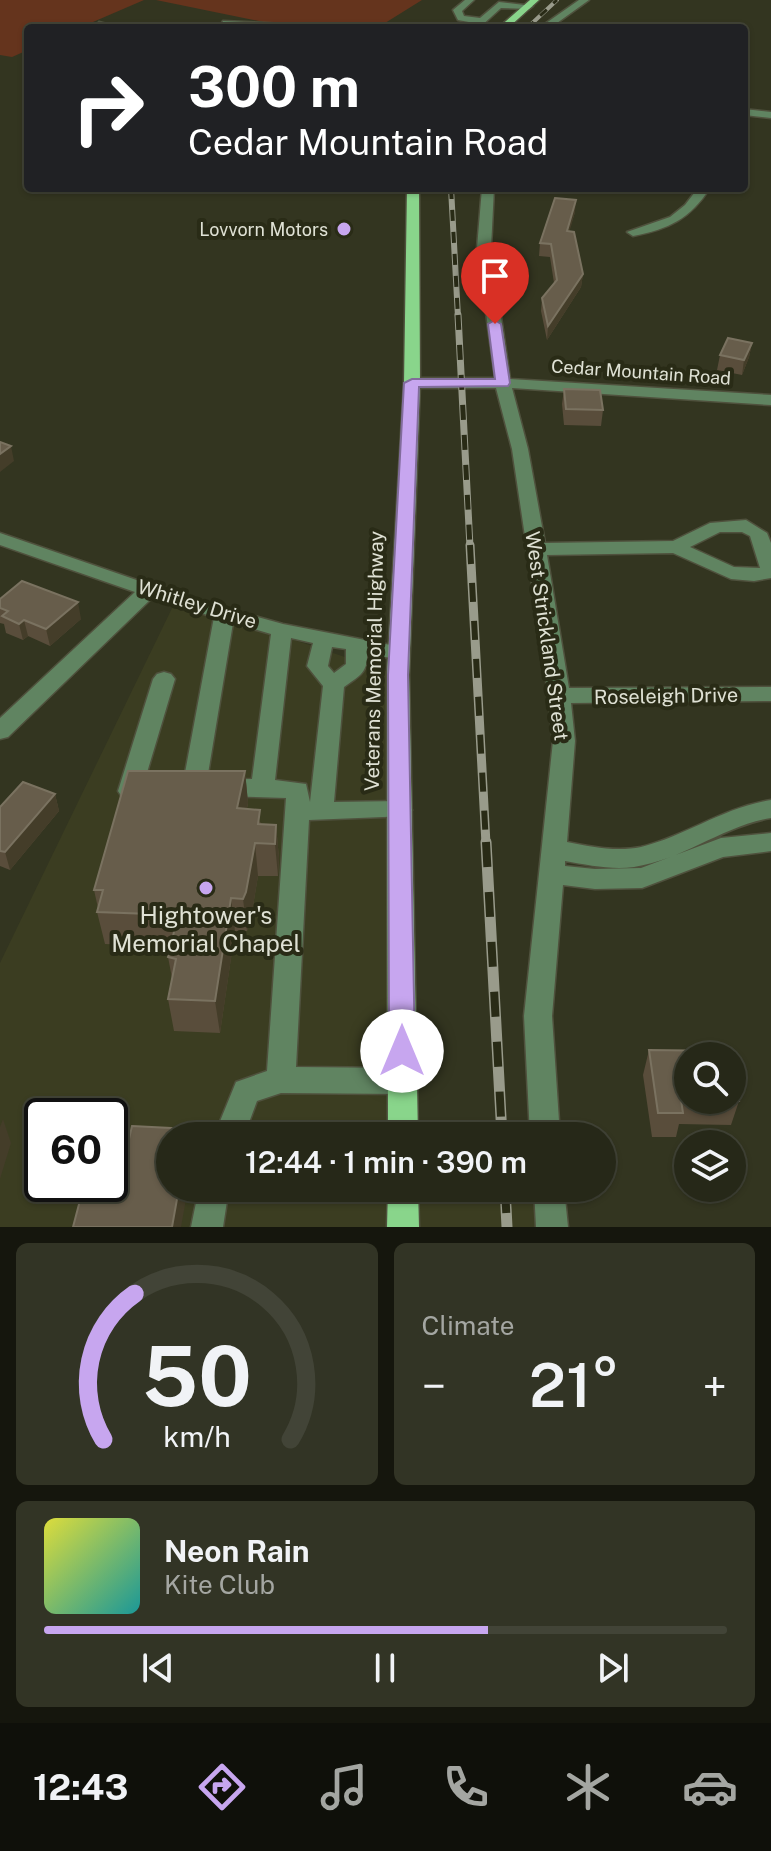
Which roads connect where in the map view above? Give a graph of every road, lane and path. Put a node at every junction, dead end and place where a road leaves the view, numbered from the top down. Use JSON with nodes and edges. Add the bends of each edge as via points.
{"nodes":[{"id":1,"x":470,"y":0,"type":"edge"},
{"id":2,"x":585,"y":0,"type":"edge"},
{"id":3,"x":490,"y":2,"type":"dead end"},
{"id":4,"x":532,"y":3,"type":"edge"},
{"id":5,"x":505,"y":4,"type":"junction"},
{"id":6,"x":508,"y":24,"type":"edge"},
{"id":7,"x":550,"y":24,"type":"edge"},
{"id":8,"x":748,"y":115,"type":"edge"},
{"id":9,"x":771,"y":115,"type":"edge"},
{"id":10,"x":413,"y":192,"type":"edge"},
{"id":11,"x":488,"y":192,"type":"edge"},
{"id":12,"x":701,"y":192,"type":"edge"},
{"id":13,"x":633,"y":232,"type":"dead end"},
{"id":14,"x":412,"y":383,"type":"junction"},
{"id":15,"x":503,"y":383,"type":"junction"},
{"id":16,"x":771,"y":400,"type":"edge"},
{"id":17,"x":0,"y":539,"type":"edge"},
{"id":18,"x":676,"y":547,"type":"dead end"},
{"id":19,"x":535,"y":549,"type":"junction"},
{"id":20,"x":149,"y":590,"type":"junction"},
{"id":21,"x":225,"y":613,"type":"junction"},
{"id":22,"x":282,"y":630,"type":"junction"},
{"id":23,"x":324,"y":639,"type":"junction"},
{"id":24,"x":356,"y":645,"type":"junction"},
{"id":25,"x":399,"y":653,"type":"junction"},
{"id":26,"x":164,"y":679,"type":"dead end"},
{"id":27,"x":334,"y":684,"type":"junction"},
{"id":28,"x":771,"y":694,"type":"edge"},
{"id":29,"x":560,"y":696,"type":"junction"},
{"id":30,"x":0,"y":731,"type":"edge"},
{"id":31,"x":262,"y":788,"type":"junction"},
{"id":32,"x":178,"y":790,"type":"junction"},
{"id":33,"x":771,"y":809,"type":"edge"},
{"id":34,"x":400,"y":810,"type":"junction"},
{"id":35,"x":310,"y":811,"type":"junction"},
{"id":36,"x":771,"y":842,"type":"edge"},
{"id":37,"x":554,"y":861,"type":"junction"},
{"id":38,"x":281,"y":1080,"type":"junction"},
{"id":39,"x":403,"y":1081,"type":"junction"},
{"id":40,"x":234,"y":1122,"type":"edge"},
{"id":41,"x":403,"y":1122,"type":"edge"},
{"id":42,"x":544,"y":1122,"type":"edge"},
{"id":43,"x":211,"y":1202,"type":"edge"},
{"id":44,"x":403,"y":1202,"type":"edge"},
{"id":45,"x":550,"y":1202,"type":"edge"},
{"id":46,"x":207,"y":1227,"type":"edge"},
{"id":47,"x":403,"y":1227,"type":"edge"},
{"id":48,"x":552,"y":1227,"type":"edge"}],
"edges":[{"from":1,"to":5,"type":"street","via":[[457,10],[461,18],[479,23]]},
{"from":2,"to":7,"type":"street"},
{"from":3,"to":5,"type":"street"},
{"from":4,"to":5,"type":"street"},
{"from":4,"to":6,"type":"main road"},
{"from":8,"to":9,"type":"street"},
{"from":10,"to":14,"type":"main road","name":"Veterans Memorial Highway"},
{"from":11,"to":15,"type":"street","name":"West Strickland Street","via":[[484,248]]},
{"from":12,"to":13,"type":"street","via":[[679,220]]},
{"from":14,"to":15,"type":"street","name":"Cedar Mountain Road"},
{"from":14,"to":25,"type":"main road","name":"Veterans Memorial Highway"},
{"from":15,"to":16,"type":"street","name":"Cedar Mountain Road"},
{"from":15,"to":19,"type":"street","name":"West Strickland Street","via":[[520,449]]},
{"from":17,"to":20,"type":"street","name":"Whitley Drive"},
{"from":18,"to":19,"type":"street"},
{"from":19,"to":29,"type":"street","name":"West Strickland Street"},
{"from":20,"to":21,"type":"street","name":"Whitley Drive"},
{"from":20,"to":30,"type":"street"},
{"from":21,"to":22,"type":"street","name":"Whitley Drive"},
{"from":21,"to":32,"type":"street"},
{"from":22,"to":23,"type":"street","name":"Whitley Drive"},
{"from":22,"to":31,"type":"street"},
{"from":23,"to":24,"type":"street","name":"Whitley Drive"},
{"from":23,"to":27,"type":"street","via":[[317,666]]},
{"from":24,"to":25,"type":"street","name":"Whitley Drive"},
{"from":24,"to":27,"type":"street","via":[[357,667]]},
{"from":25,"to":34,"type":"main road","name":"Veterans Memorial Highway"},
{"from":26,"to":32,"type":"street","via":[[130,791]]},
{"from":27,"to":35,"type":"street"},
{"from":28,"to":29,"type":"street","name":"Roseleigh Drive"},
{"from":29,"to":37,"type":"street","name":"West Strickland Street","via":[[564,741]]},
{"from":31,"to":32,"type":"street"},
{"from":31,"to":35,"type":"street","via":[[298,790]]},
{"from":33,"to":37,"type":"street","via":[[724,821],[642,856]]},
{"from":34,"to":35,"type":"street"},
{"from":34,"to":39,"type":"main road","name":"Veterans Memorial Highway"},
{"from":35,"to":38,"type":"street"},
{"from":36,"to":37,"type":"street","via":[[721,848],[642,878],[595,879]]},
{"from":37,"to":42,"type":"street","name":"West Strickland Street","via":[[538,1016]]},
{"from":38,"to":39,"type":"street"},
{"from":38,"to":40,"type":"street","via":[[246,1091]]},
{"from":39,"to":41,"type":"main road","name":"Veterans Memorial Highway"},
{"from":43,"to":46,"type":"street"},
{"from":44,"to":47,"type":"main road"},
{"from":45,"to":48,"type":"street"}]}
